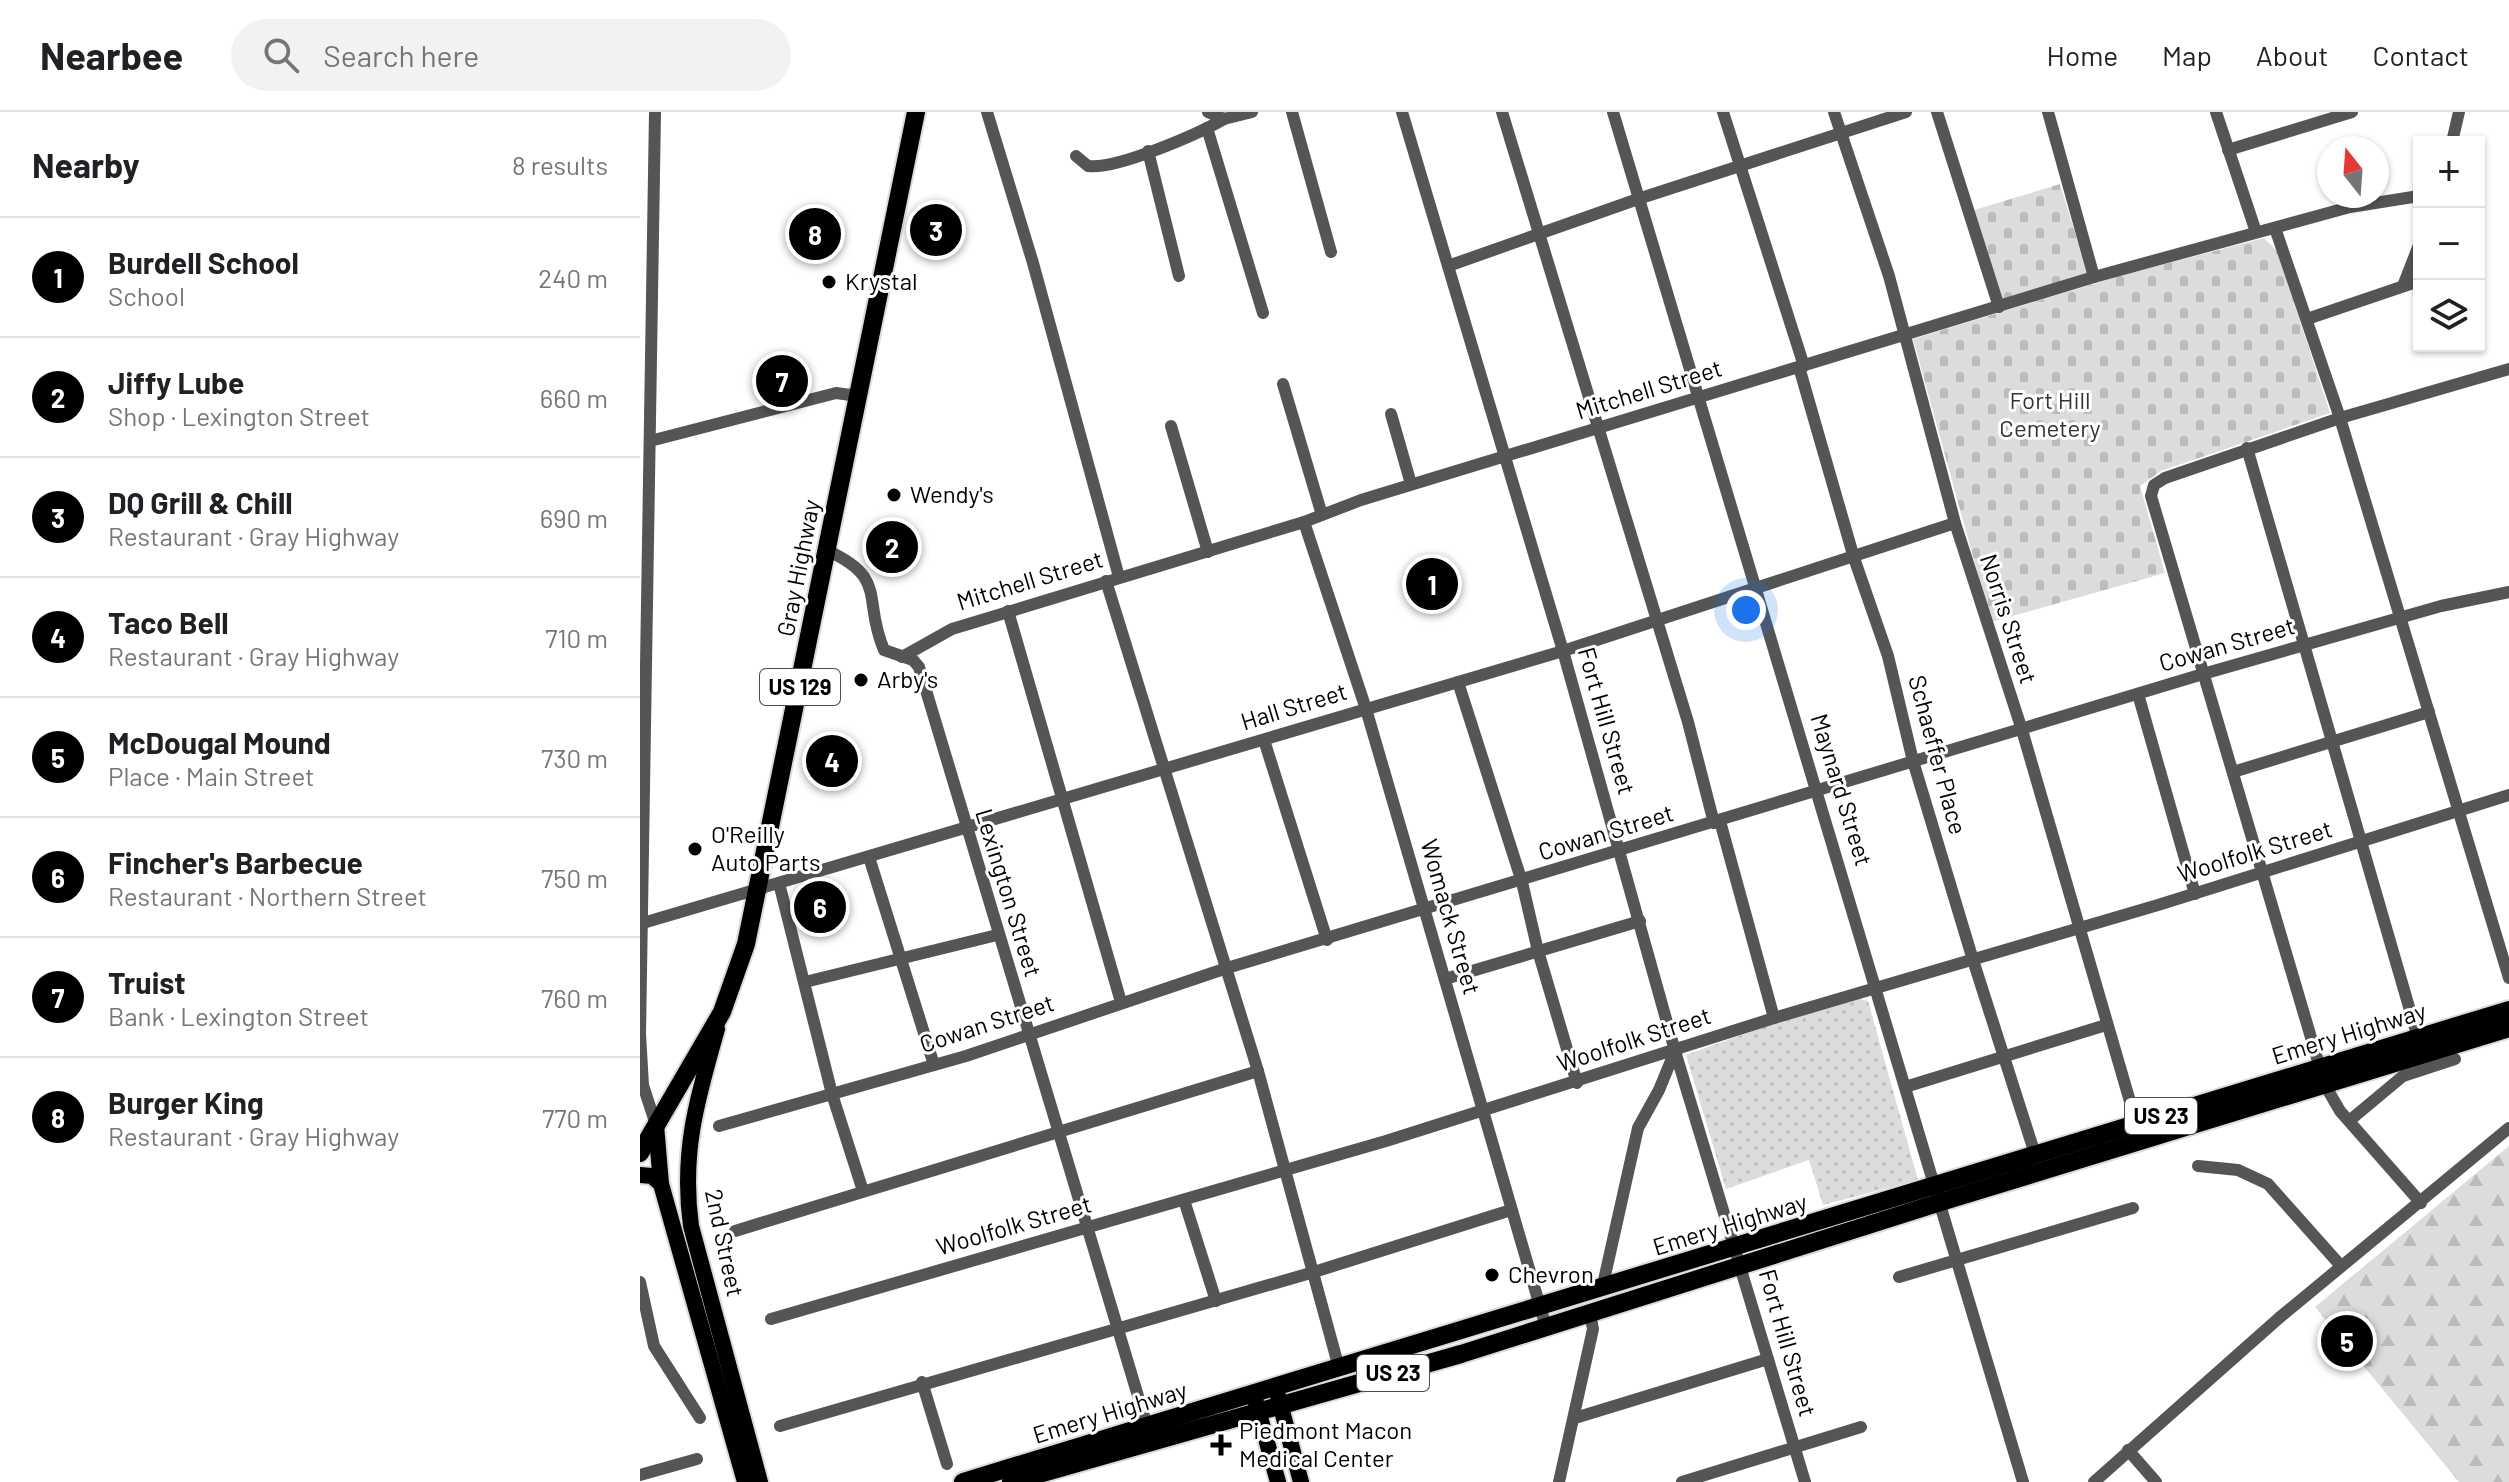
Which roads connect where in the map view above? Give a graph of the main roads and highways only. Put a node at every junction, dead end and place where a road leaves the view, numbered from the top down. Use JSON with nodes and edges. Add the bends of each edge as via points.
{"nodes":[{"id":1,"x":916,"y":112,"type":"edge"},
{"id":2,"x":2509,"y":1010,"type":"edge"},
{"id":3,"x":722,"y":1012,"type":"junction"},
{"id":4,"x":2509,"y":1028,"type":"edge"},
{"id":5,"x":2322,"y":1076,"type":"junction"},
{"id":6,"x":656,"y":1125,"type":"junction"},
{"id":7,"x":2138,"y":1132,"type":"junction"},
{"id":8,"x":640,"y":1153,"type":"edge"},
{"id":9,"x":640,"y":1175,"type":"edge"},
{"id":10,"x":661,"y":1184,"type":"junction"},
{"id":11,"x":1938,"y":1194,"type":"junction"},
{"id":12,"x":1275,"y":1387,"type":"junction"},
{"id":13,"x":1253,"y":1394,"type":"junction"},
{"id":14,"x":1282,"y":1406,"type":"junction"},
{"id":15,"x":1260,"y":1412,"type":"junction"},
{"id":16,"x":1041,"y":1472,"type":"junction"},
{"id":17,"x":745,"y":1482,"type":"edge"},
{"id":18,"x":760,"y":1482,"type":"edge"},
{"id":19,"x":963,"y":1482,"type":"edge"},
{"id":20,"x":1011,"y":1482,"type":"edge"},
{"id":21,"x":1021,"y":1482,"type":"edge"},
{"id":22,"x":1278,"y":1482,"type":"edge"},
{"id":23,"x":1301,"y":1482,"type":"edge"}],
"edges":[{"from":1,"to":3,"type":"highway","name":"Gray Highway","number":"US 129","via":[[746,944]]},
{"from":2,"to":5,"type":"highway","name":"Emery Highway","number":"US 23"},
{"from":3,"to":6,"type":"highway","name":"Gray Highway","number":"US 129"},
{"from":3,"to":18,"type":"main road","name":"2nd Street","via":[[688,1138],[687,1198]]},
{"from":4,"to":5,"type":"highway","name":"Emery Highway","number":"US 23"},
{"from":5,"to":7,"type":"highway","name":"Emery Highway","number":"US 23"},
{"from":6,"to":8,"type":"highway","name":"Gray Highway","number":"US 129"},
{"from":6,"to":10,"type":"main road","name":"2nd Street"},
{"from":7,"to":11,"type":"highway","name":"Emery Highway","number":"US 23"},
{"from":7,"to":11,"type":"highway","name":"Emery Highway","number":"US 23","via":[[2035,1154]]},
{"from":9,"to":10,"type":"main road"},
{"from":10,"to":17,"type":"main road","name":"2nd Street"},
{"from":11,"to":12,"type":"highway","name":"Emery Highway","number":"US 23","via":[[1736,1248]]},
{"from":11,"to":14,"type":"highway","name":"Emery Highway","number":"US 23","via":[[1741,1267]]},
{"from":12,"to":13,"type":"highway","name":"Emery Highway","number":"US 23"},
{"from":12,"to":14,"type":"main road"},
{"from":13,"to":15,"type":"main road"},
{"from":13,"to":19,"type":"highway","name":"Emery Highway","number":"US 23"},
{"from":14,"to":15,"type":"highway","name":"Emery Highway","number":"US 23"},
{"from":14,"to":23,"type":"main road"},
{"from":15,"to":16,"type":"highway","name":"Emery Highway","number":"US 23"},
{"from":15,"to":22,"type":"main road"},
{"from":16,"to":20,"type":"highway","name":"Emery Highway","number":"US 23"},
{"from":16,"to":21,"type":"highway"}]}
